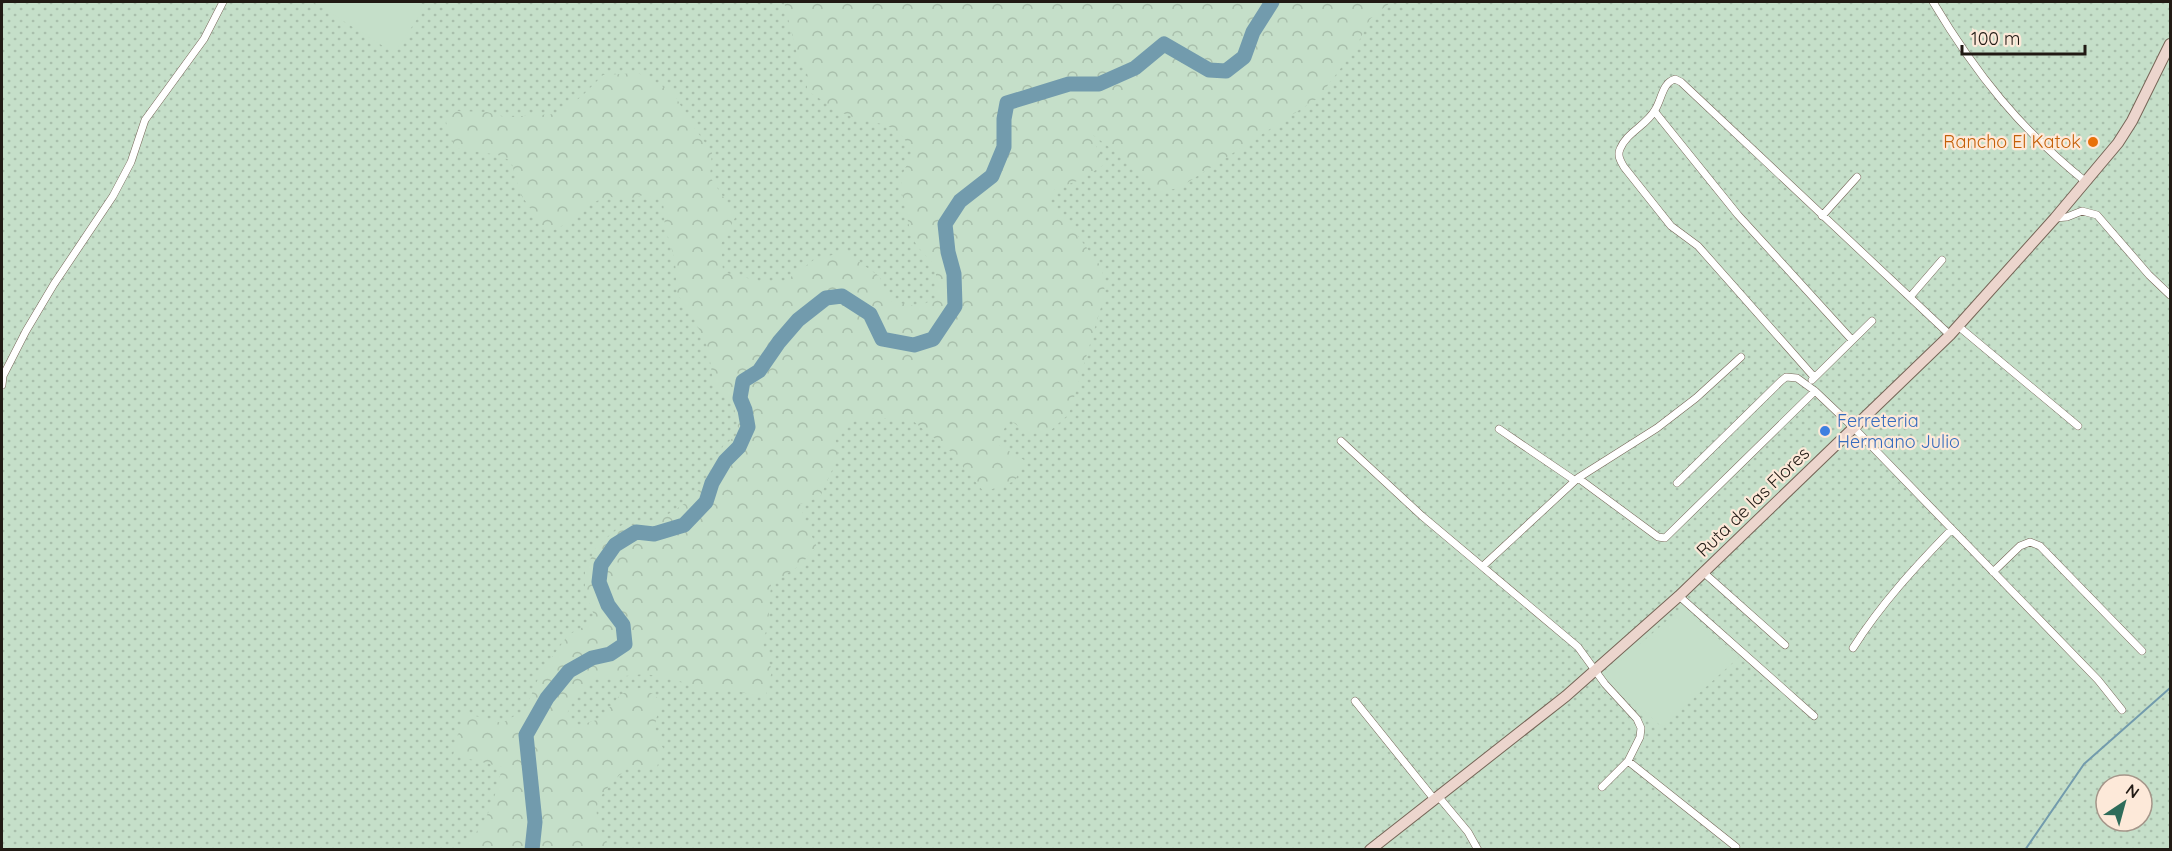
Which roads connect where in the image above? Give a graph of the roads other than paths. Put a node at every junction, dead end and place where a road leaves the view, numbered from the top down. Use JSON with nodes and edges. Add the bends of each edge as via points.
{"nodes":[{"id":1,"x":223,"y":2,"type":"edge"},
{"id":2,"x":1933,"y":2,"type":"edge"},
{"id":3,"x":2170,"y":44,"type":"edge"},
{"id":4,"x":1655,"y":112,"type":"junction"},
{"id":5,"x":1857,"y":177,"type":"dead end"},
{"id":6,"x":2086,"y":182,"type":"junction"},
{"id":7,"x":1822,"y":216,"type":"junction"},
{"id":8,"x":2055,"y":218,"type":"junction"},
{"id":9,"x":1942,"y":260,"type":"dead end"},
{"id":10,"x":2170,"y":295,"type":"edge"},
{"id":11,"x":1910,"y":297,"type":"junction"},
{"id":12,"x":1872,"y":321,"type":"dead end"},
{"id":13,"x":1958,"y":326,"type":"junction"},
{"id":14,"x":1950,"y":335,"type":"junction"},
{"id":15,"x":1852,"y":340,"type":"junction"},
{"id":16,"x":1742,"y":357,"type":"dead end"},
{"id":17,"x":1814,"y":377,"type":"junction"},
{"id":18,"x":2,"y":385,"type":"edge"},
{"id":19,"x":1809,"y":385,"type":"junction"},
{"id":20,"x":1815,"y":391,"type":"junction"},
{"id":21,"x":2078,"y":426,"type":"dead end"},
{"id":22,"x":1854,"y":428,"type":"junction"},
{"id":23,"x":1499,"y":429,"type":"dead end"},
{"id":24,"x":1341,"y":441,"type":"dead end"},
{"id":25,"x":1576,"y":479,"type":"junction"},
{"id":26,"x":1677,"y":483,"type":"dead end"},
{"id":27,"x":1952,"y":530,"type":"junction"},
{"id":28,"x":1483,"y":566,"type":"junction"},
{"id":29,"x":1703,"y":572,"type":"junction"},
{"id":30,"x":1994,"y":572,"type":"junction"},
{"id":31,"x":1679,"y":596,"type":"junction"},
{"id":32,"x":1785,"y":645,"type":"dead end"},
{"id":33,"x":1853,"y":648,"type":"dead end"},
{"id":34,"x":2142,"y":651,"type":"dead end"},
{"id":35,"x":1594,"y":670,"type":"junction"},
{"id":36,"x":1355,"y":701,"type":"dead end"},
{"id":37,"x":2122,"y":710,"type":"dead end"},
{"id":38,"x":1814,"y":716,"type":"dead end"},
{"id":39,"x":1628,"y":761,"type":"junction"},
{"id":40,"x":1602,"y":787,"type":"dead end"},
{"id":41,"x":1436,"y":797,"type":"junction"},
{"id":42,"x":1736,"y":847,"type":"dead end"},
{"id":43,"x":1370,"y":849,"type":"edge"},
{"id":44,"x":1478,"y":849,"type":"edge"}],
"edges":[{"from":1,"to":18,"type":"street","via":[[204,39],[145,120],[114,196],[48,294],[3,376]]},
{"from":2,"to":6,"type":"street","via":[[1960,47],[2001,100],[2033,136]]},
{"from":3,"to":6,"type":"main road","name":"Ruta de las Flores","via":[[2132,122]]},
{"from":4,"to":7,"type":"street","via":[[1665,86],[1675,79],[1681,82]]},
{"from":4,"to":15,"type":"street","via":[[1737,215]]},
{"from":4,"to":17,"type":"street","via":[[1619,150],[1624,167],[1671,226],[1698,246]]},
{"from":5,"to":7,"type":"street"},
{"from":6,"to":8,"type":"main road","name":"Ruta de las Flores"},
{"from":7,"to":11,"type":"street"},
{"from":8,"to":10,"type":"street","via":[[2082,211],[2097,215]]},
{"from":8,"to":13,"type":"main road","name":"Ruta de las Flores"},
{"from":9,"to":11,"type":"street"},
{"from":11,"to":14,"type":"street"},
{"from":12,"to":15,"type":"street"},
{"from":13,"to":14,"type":"main road","name":"Ruta de las Flores"},
{"from":13,"to":21,"type":"street"},
{"from":14,"to":22,"type":"main road","name":"Ruta de las Flores"},
{"from":15,"to":17,"type":"street"},
{"from":16,"to":25,"type":"street","via":[[1657,428]]},
{"from":17,"to":19,"type":"street"},
{"from":19,"to":20,"type":"street"},
{"from":19,"to":26,"type":"street","via":[[1792,377],[1781,381]]},
{"from":20,"to":22,"type":"street"},
{"from":20,"to":25,"type":"street","via":[[1665,538],[1658,537]]},
{"from":22,"to":27,"type":"street"},
{"from":22,"to":29,"type":"main road","name":"Ruta de las Flores"},
{"from":23,"to":25,"type":"street"},
{"from":24,"to":28,"type":"street"},
{"from":25,"to":28,"type":"street"},
{"from":27,"to":30,"type":"street"},
{"from":27,"to":33,"type":"street","via":[[1909,574]]},
{"from":28,"to":35,"type":"street","via":[[1578,647]]},
{"from":29,"to":31,"type":"main road","name":"Ruta de las Flores"},
{"from":29,"to":32,"type":"street"},
{"from":30,"to":34,"type":"street","via":[[2020,546],[2030,542],[2040,546]]},
{"from":30,"to":37,"type":"street"},
{"from":31,"to":35,"type":"main road","name":"Ruta de las Flores"},
{"from":31,"to":38,"type":"street"},
{"from":35,"to":39,"type":"street","via":[[1641,728]]},
{"from":35,"to":41,"type":"main road","name":"Ruta de las Flores"},
{"from":36,"to":41,"type":"street"},
{"from":39,"to":40,"type":"street"},
{"from":39,"to":42,"type":"street"},
{"from":41,"to":43,"type":"main road","name":"Ruta de las Flores"},
{"from":41,"to":44,"type":"street"}]}
